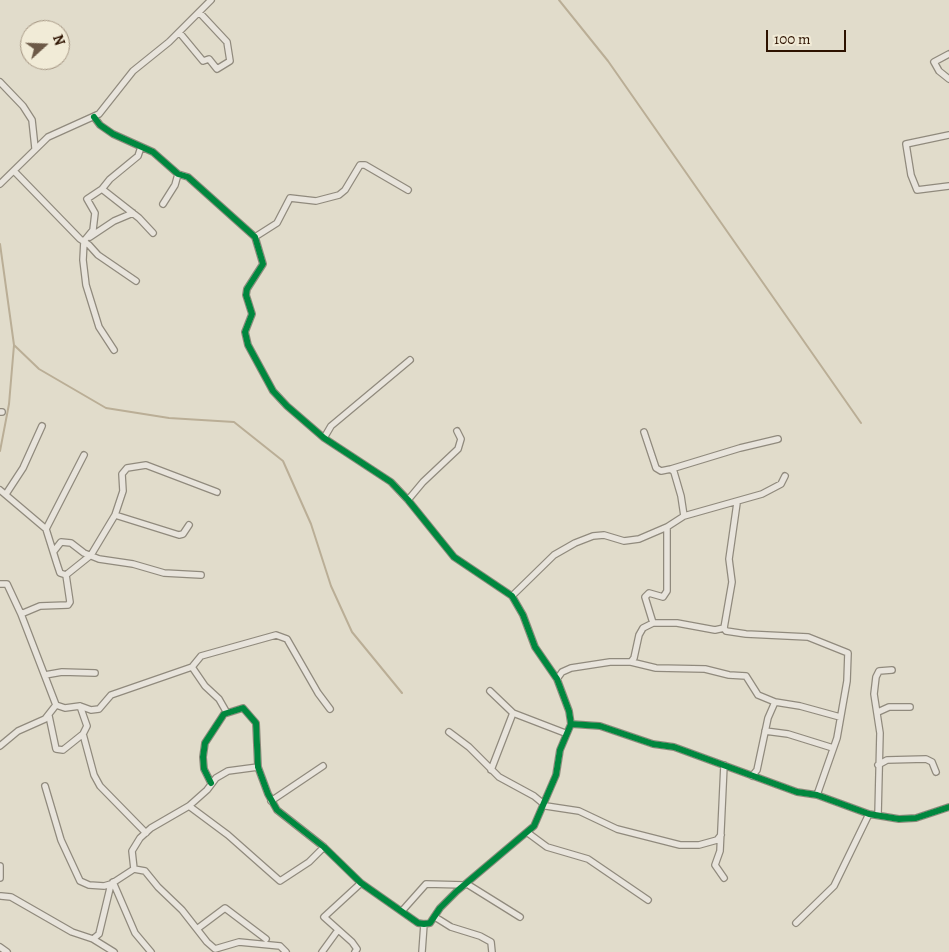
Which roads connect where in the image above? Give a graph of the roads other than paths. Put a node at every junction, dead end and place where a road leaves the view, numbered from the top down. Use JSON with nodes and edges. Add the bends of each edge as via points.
{"nodes":[{"id":1,"x":211,"y":0,"type":"edge"},
{"id":2,"x":199,"y":12,"type":"junction"},
{"id":3,"x":179,"y":32,"type":"junction"},
{"id":4,"x":949,"y":54,"type":"edge"},
{"id":5,"x":949,"y":80,"type":"edge"},
{"id":6,"x":0,"y":82,"type":"edge"},
{"id":7,"x":94,"y":117,"type":"junction"},
{"id":8,"x":949,"y":134,"type":"edge"},
{"id":9,"x":141,"y":147,"type":"junction"},
{"id":10,"x":35,"y":148,"type":"junction"},
{"id":11,"x":14,"y":171,"type":"junction"},
{"id":12,"x":178,"y":174,"type":"junction"},
{"id":13,"x":0,"y":184,"type":"edge"},
{"id":14,"x":949,"y":186,"type":"edge"},
{"id":15,"x":102,"y":189,"type":"junction"},
{"id":16,"x":408,"y":190,"type":"dead end"},
{"id":17,"x":163,"y":204,"type":"dead end"},
{"id":18,"x":133,"y":213,"type":"junction"},
{"id":19,"x":153,"y":234,"type":"dead end"},
{"id":20,"x":255,"y":237,"type":"junction"},
{"id":21,"x":86,"y":240,"type":"junction"},
{"id":22,"x":136,"y":281,"type":"dead end"},
{"id":23,"x":114,"y":350,"type":"dead end"},
{"id":24,"x":410,"y":360,"type":"dead end"},
{"id":25,"x":42,"y":426,"type":"dead end"},
{"id":26,"x":457,"y":431,"type":"dead end"},
{"id":27,"x":644,"y":432,"type":"dead end"},
{"id":28,"x":324,"y":438,"type":"junction"},
{"id":29,"x":778,"y":440,"type":"dead end"},
{"id":30,"x":84,"y":455,"type":"dead end"},
{"id":31,"x":671,"y":469,"type":"junction"},
{"id":32,"x":785,"y":476,"type":"dead end"},
{"id":33,"x":3,"y":492,"type":"edge"},
{"id":34,"x":217,"y":492,"type":"dead end"},
{"id":35,"x":408,"y":500,"type":"junction"},
{"id":36,"x":737,"y":503,"type":"junction"},
{"id":37,"x":115,"y":515,"type":"junction"},
{"id":38,"x":684,"y":516,"type":"junction"},
{"id":39,"x":189,"y":525,"type":"dead end"},
{"id":40,"x":667,"y":527,"type":"junction"},
{"id":41,"x":46,"y":529,"type":"junction"},
{"id":42,"x":54,"y":551,"type":"junction"},
{"id":43,"x":91,"y":555,"type":"junction"},
{"id":44,"x":66,"y":575,"type":"junction"},
{"id":45,"x":200,"y":575,"type":"dead end"},
{"id":46,"x":0,"y":584,"type":"edge"},
{"id":47,"x":512,"y":596,"type":"junction"},
{"id":48,"x":21,"y":614,"type":"junction"},
{"id":49,"x":653,"y":623,"type":"junction"},
{"id":50,"x":724,"y":628,"type":"junction"},
{"id":51,"x":631,"y":662,"type":"junction"},
{"id":52,"x":192,"y":667,"type":"junction"},
{"id":53,"x":892,"y":670,"type":"dead end"},
{"id":54,"x":95,"y":673,"type":"dead end"},
{"id":55,"x":45,"y":675,"type":"junction"},
{"id":56,"x":557,"y":679,"type":"junction"},
{"id":57,"x":490,"y":691,"type":"dead end"},
{"id":58,"x":775,"y":702,"type":"junction"},
{"id":59,"x":56,"y":705,"type":"junction"},
{"id":60,"x":80,"y":706,"type":"junction"},
{"id":61,"x":910,"y":707,"type":"dead end"},
{"id":62,"x":330,"y":709,"type":"dead end"},
{"id":63,"x":878,"y":712,"type":"junction"},
{"id":64,"x":227,"y":713,"type":"junction"},
{"id":65,"x":513,"y":713,"type":"junction"},
{"id":66,"x":49,"y":716,"type":"junction"},
{"id":67,"x":840,"y":717,"type":"junction"},
{"id":68,"x":571,"y":724,"type":"junction"},
{"id":69,"x":765,"y":731,"type":"junction"},
{"id":70,"x":449,"y":732,"type":"dead end"},
{"id":71,"x":565,"y":733,"type":"junction"},
{"id":72,"x":83,"y":734,"type":"junction"},
{"id":73,"x":3,"y":740,"type":"edge"},
{"id":74,"x":0,"y":746,"type":"edge"},
{"id":75,"x":832,"y":748,"type":"junction"},
{"id":76,"x":724,"y":765,"type":"junction"},
{"id":77,"x":878,"y":765,"type":"junction"},
{"id":78,"x":323,"y":766,"type":"dead end"},
{"id":79,"x":258,"y":767,"type":"junction"},
{"id":80,"x":491,"y":770,"type":"junction"},
{"id":81,"x":936,"y":772,"type":"dead end"},
{"id":82,"x":752,"y":776,"type":"junction"},
{"id":83,"x":211,"y":783,"type":"junction"},
{"id":84,"x":45,"y":786,"type":"dead end"},
{"id":85,"x":817,"y":795,"type":"junction"},
{"id":86,"x":271,"y":800,"type":"junction"},
{"id":87,"x":543,"y":804,"type":"junction"},
{"id":88,"x":189,"y":806,"type":"junction"},
{"id":89,"x":949,"y":808,"type":"edge"},
{"id":90,"x":869,"y":814,"type":"junction"},
{"id":91,"x":878,"y":815,"type":"junction"},
{"id":92,"x":146,"y":833,"type":"junction"},
{"id":93,"x":528,"y":833,"type":"junction"},
{"id":94,"x":721,"y":835,"type":"junction"},
{"id":95,"x":324,"y":847,"type":"junction"},
{"id":96,"x":0,"y":866,"type":"edge"},
{"id":97,"x":134,"y":869,"type":"junction"},
{"id":98,"x":0,"y":878,"type":"edge"},
{"id":99,"x":724,"y":878,"type":"dead end"},
{"id":100,"x":112,"y":883,"type":"junction"},
{"id":101,"x":361,"y":883,"type":"junction"},
{"id":102,"x":466,"y":884,"type":"junction"},
{"id":103,"x":0,"y":896,"type":"edge"},
{"id":104,"x":648,"y":900,"type":"dead end"},
{"id":105,"x":402,"y":911,"type":"junction"},
{"id":106,"x":435,"y":917,"type":"junction"},
{"id":107,"x":520,"y":917,"type":"dead end"},
{"id":108,"x":424,"y":924,"type":"junction"},
{"id":109,"x":796,"y":924,"type":"dead end"},
{"id":110,"x":197,"y":929,"type":"junction"},
{"id":111,"x":338,"y":930,"type":"junction"},
{"id":112,"x":93,"y":939,"type":"junction"},
{"id":113,"x":266,"y":939,"type":"dead end"},
{"id":114,"x":0,"y":947,"type":"edge"},
{"id":115,"x":221,"y":950,"type":"edge"},
{"id":116,"x":7,"y":952,"type":"edge"},
{"id":117,"x":114,"y":952,"type":"edge"},
{"id":118,"x":152,"y":952,"type":"edge"},
{"id":119,"x":286,"y":952,"type":"edge"},
{"id":120,"x":322,"y":952,"type":"edge"},
{"id":121,"x":355,"y":952,"type":"edge"},
{"id":122,"x":422,"y":952,"type":"edge"},
{"id":123,"x":492,"y":952,"type":"edge"}],
"edges":[{"from":1,"to":2,"type":"street"},
{"from":2,"to":3,"type":"street"},
{"from":2,"to":3,"type":"street","via":[[227,42],[230,61],[217,69],[209,59],[203,61]]},
{"from":3,"to":7,"type":"street","via":[[133,71]]},
{"from":4,"to":5,"type":"street","via":[[934,62],[938,71]]},
{"from":6,"to":10,"type":"street","via":[[32,120]]},
{"from":7,"to":9,"type":"street","via":[[113,134]]},
{"from":7,"to":10,"type":"street","via":[[60,130]]},
{"from":8,"to":14,"type":"street","via":[[906,144],[917,190]]},
{"from":9,"to":12,"type":"street","via":[[153,152]]},
{"from":9,"to":15,"type":"street","via":[[138,156]]},
{"from":10,"to":11,"type":"street"},
{"from":11,"to":13,"type":"street"},
{"from":11,"to":21,"type":"street","via":[[47,207]]},
{"from":12,"to":17,"type":"street"},
{"from":12,"to":20,"type":"street","via":[[188,177]]},
{"from":15,"to":18,"type":"street"},
{"from":15,"to":21,"type":"street","via":[[87,200],[95,213],[94,226]]},
{"from":16,"to":20,"type":"street","via":[[360,165],[339,195],[316,201],[290,198],[277,223]]},
{"from":18,"to":19,"type":"street"},
{"from":18,"to":21,"type":"street","via":[[114,221]]},
{"from":20,"to":28,"type":"street","via":[[263,264],[247,289],[252,314],[245,337],[274,391]]},
{"from":21,"to":22,"type":"street","via":[[98,255]]},
{"from":21,"to":23,"type":"street","via":[[83,260],[91,306],[99,327]]},
{"from":24,"to":28,"type":"street","via":[[331,426]]},
{"from":25,"to":33,"type":"street","via":[[23,468]]},
{"from":26,"to":35,"type":"street","via":[[462,438],[458,449]]},
{"from":27,"to":31,"type":"street","via":[[656,468]]},
{"from":28,"to":35,"type":"street","via":[[391,482]]},
{"from":29,"to":31,"type":"street"},
{"from":30,"to":41,"type":"street"},
{"from":31,"to":38,"type":"street","via":[[678,483]]},
{"from":32,"to":36,"type":"street","via":[[774,489]]},
{"from":33,"to":41,"type":"street"},
{"from":34,"to":37,"type":"street","via":[[141,464],[124,470],[123,491]]},
{"from":35,"to":47,"type":"street","via":[[454,557]]},
{"from":36,"to":38,"type":"street"},
{"from":36,"to":50,"type":"street","via":[[729,559],[732,582]]},
{"from":37,"to":39,"type":"street","via":[[179,535]]},
{"from":37,"to":43,"type":"street"},
{"from":38,"to":40,"type":"street"},
{"from":40,"to":47,"type":"street","via":[[639,539],[624,541],[604,535],[575,543],[554,554]]},
{"from":40,"to":49,"type":"street","via":[[667,591],[663,597],[649,593],[645,597]]},
{"from":41,"to":42,"type":"street"},
{"from":42,"to":43,"type":"street","via":[[61,542],[71,543]]},
{"from":42,"to":44,"type":"street","via":[[60,573]]},
{"from":43,"to":44,"type":"street"},
{"from":43,"to":45,"type":"street","via":[[164,573]]},
{"from":44,"to":48,"type":"street","via":[[68,605],[40,606]]},
{"from":46,"to":48,"type":"street","via":[[7,584]]},
{"from":47,"to":56,"type":"street","via":[[524,615],[535,647]]},
{"from":48,"to":55,"type":"street"},
{"from":49,"to":50,"type":"street","via":[[677,623],[715,630]]},
{"from":49,"to":51,"type":"street","via":[[643,628],[639,635]]},
{"from":50,"to":67,"type":"street","via":[[746,634],[808,637],[848,653]]},
{"from":51,"to":56,"type":"street","via":[[572,668],[562,672]]},
{"from":51,"to":58,"type":"street","via":[[656,668],[706,669],[729,675],[741,674],[746,676],[758,695]]},
{"from":52,"to":60,"type":"street","via":[[111,695],[99,709]]},
{"from":52,"to":62,"type":"street","via":[[201,656],[276,635],[287,639]]},
{"from":52,"to":64,"type":"street"},
{"from":53,"to":63,"type":"street","via":[[879,671],[876,677],[874,694]]},
{"from":54,"to":55,"type":"street"},
{"from":55,"to":59,"type":"street"},
{"from":56,"to":68,"type":"street"},
{"from":57,"to":65,"type":"street"},
{"from":58,"to":67,"type":"street"},
{"from":58,"to":69,"type":"street"},
{"from":59,"to":60,"type":"street","via":[[65,708]]},
{"from":59,"to":66,"type":"street"},
{"from":60,"to":72,"type":"street","via":[[88,726]]},
{"from":61,"to":63,"type":"street","via":[[889,707]]},
{"from":63,"to":77,"type":"street"},
{"from":64,"to":79,"type":"street","via":[[243,708],[253,717]]},
{"from":64,"to":83,"type":"street","via":[[205,743],[204,769]]},
{"from":65,"to":71,"type":"street"},
{"from":65,"to":80,"type":"street"},
{"from":66,"to":72,"type":"street","via":[[56,749],[63,750]]},
{"from":66,"to":73,"type":"street"},
{"from":67,"to":75,"type":"street"},
{"from":68,"to":71,"type":"street"},
{"from":68,"to":76,"type":"street","via":[[600,726]]},
{"from":69,"to":75,"type":"street","via":[[788,734]]},
{"from":69,"to":82,"type":"street"},
{"from":70,"to":80,"type":"street"},
{"from":71,"to":87,"type":"street","via":[[556,775]]},
{"from":72,"to":92,"type":"street","via":[[100,786]]},
{"from":73,"to":74,"type":"street"},
{"from":75,"to":85,"type":"street"},
{"from":76,"to":82,"type":"street"},
{"from":76,"to":94,"type":"street"},
{"from":77,"to":81,"type":"street","via":[[887,760],[926,759],[932,762]]},
{"from":77,"to":91,"type":"street"},
{"from":78,"to":86,"type":"street"},
{"from":79,"to":83,"type":"street","via":[[228,771]]},
{"from":79,"to":86,"type":"street"},
{"from":80,"to":87,"type":"street"},
{"from":82,"to":85,"type":"street","via":[[797,792]]},
{"from":83,"to":88,"type":"street"},
{"from":84,"to":100,"type":"street","via":[[61,840],[80,881],[104,886]]},
{"from":85,"to":90,"type":"street"},
{"from":86,"to":95,"type":"street","via":[[277,810]]},
{"from":87,"to":93,"type":"street","via":[[538,820]]},
{"from":87,"to":94,"type":"street","via":[[579,811],[617,829],[680,845],[699,845],[717,840]]},
{"from":88,"to":92,"type":"street"},
{"from":88,"to":95,"type":"street","via":[[280,881],[309,862]]},
{"from":89,"to":91,"type":"street","via":[[916,818]]},
{"from":90,"to":91,"type":"street"},
{"from":90,"to":109,"type":"street","via":[[834,886]]},
{"from":92,"to":97,"type":"street","via":[[134,845]]},
{"from":93,"to":102,"type":"street"},
{"from":93,"to":104,"type":"street","via":[[547,847],[588,859]]},
{"from":94,"to":99,"type":"street","via":[[715,865]]},
{"from":95,"to":101,"type":"street"},
{"from":96,"to":98,"type":"street"},
{"from":97,"to":100,"type":"street"},
{"from":97,"to":110,"type":"street","via":[[145,871]]},
{"from":100,"to":112,"type":"street","via":[[99,934]]},
{"from":100,"to":118,"type":"street","via":[[135,933]]},
{"from":101,"to":105,"type":"street"},
{"from":101,"to":111,"type":"street","via":[[324,915]]},
{"from":102,"to":105,"type":"street","via":[[426,884]]},
{"from":102,"to":106,"type":"street","via":[[440,908]]},
{"from":102,"to":107,"type":"street"},
{"from":103,"to":112,"type":"street","via":[[11,897],[72,932]]},
{"from":105,"to":108,"type":"street"},
{"from":106,"to":108,"type":"street"},
{"from":106,"to":123,"type":"street","via":[[491,942]]},
{"from":108,"to":122,"type":"street"},
{"from":110,"to":113,"type":"street","via":[[225,908]]},
{"from":110,"to":115,"type":"street","via":[[207,942]]},
{"from":111,"to":120,"type":"street"},
{"from":111,"to":121,"type":"street","via":[[352,942]]},
{"from":112,"to":117,"type":"street"},
{"from":114,"to":116,"type":"street"},
{"from":115,"to":119,"type":"street","via":[[239,942],[280,946]]}]}
